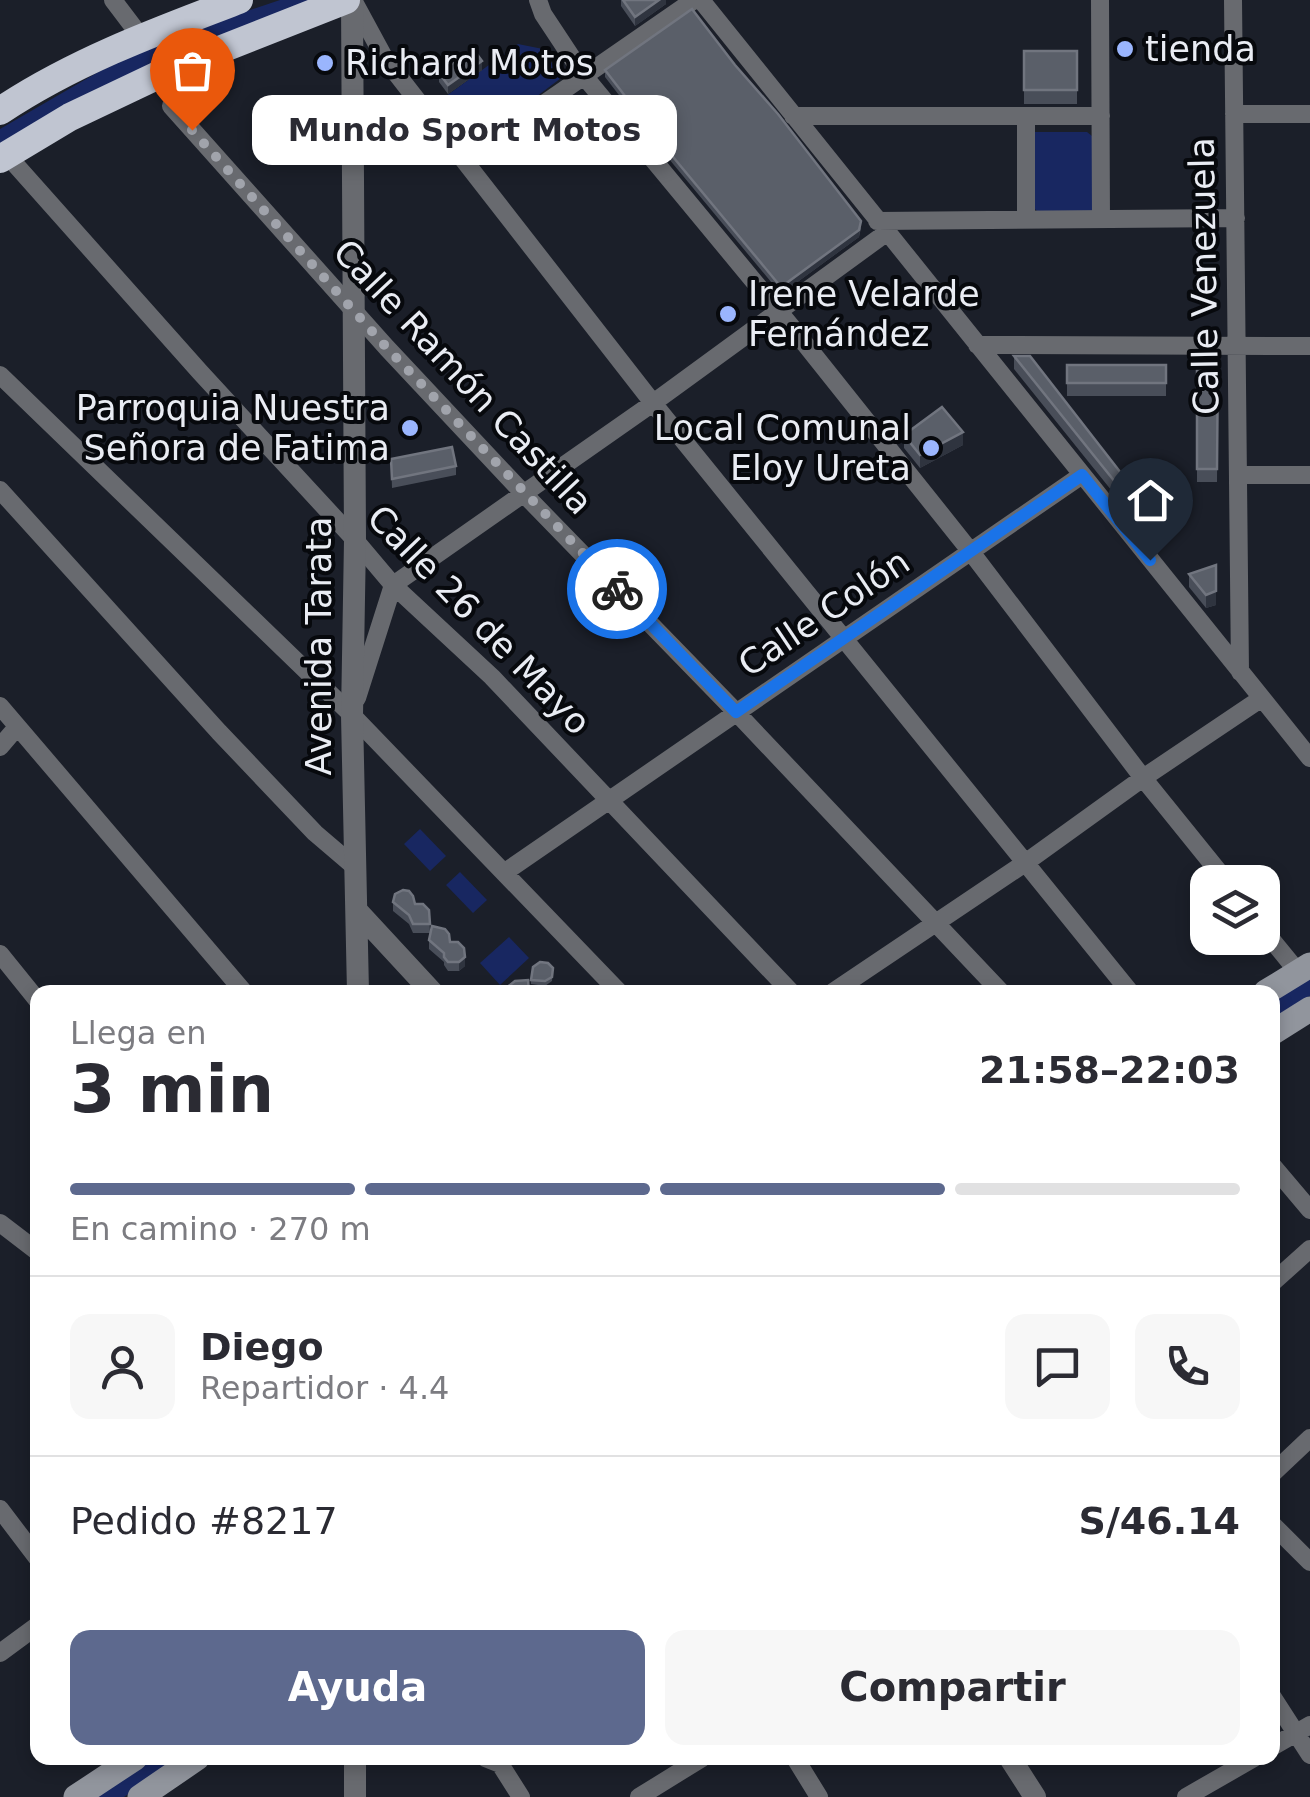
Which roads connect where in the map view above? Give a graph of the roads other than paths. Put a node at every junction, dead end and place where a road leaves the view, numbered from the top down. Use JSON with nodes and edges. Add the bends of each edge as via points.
{"nodes":[{"id":1,"x":113,"y":0,"type":"edge"},
{"id":2,"x":239,"y":0,"type":"edge"},
{"id":3,"x":350,"y":0,"type":"edge"},
{"id":4,"x":538,"y":0,"type":"edge"},
{"id":5,"x":697,"y":0,"type":"edge"},
{"id":6,"x":1100,"y":0,"type":"edge"},
{"id":7,"x":1233,"y":0,"type":"edge"},
{"id":8,"x":141,"y":37,"type":"junction"},
{"id":9,"x":584,"y":76,"type":"junction"},
{"id":10,"x":171,"y":106,"type":"dead end"},
{"id":11,"x":0,"y":111,"type":"edge"},
{"id":12,"x":1234,"y":114,"type":"junction"},
{"id":13,"x":1310,"y":114,"type":"edge"},
{"id":14,"x":793,"y":116,"type":"junction"},
{"id":15,"x":1101,"y":116,"type":"junction"},
{"id":16,"x":1026,"y":117,"type":"junction"},
{"id":17,"x":3,"y":156,"type":"edge"},
{"id":18,"x":464,"y":159,"type":"junction"},
{"id":19,"x":1101,"y":218,"type":"junction"},
{"id":20,"x":1236,"y":218,"type":"junction"},
{"id":21,"x":1026,"y":219,"type":"junction"},
{"id":22,"x":881,"y":227,"type":"junction"},
{"id":23,"x":778,"y":311,"type":"junction"},
{"id":24,"x":354,"y":312,"type":"junction"},
{"id":25,"x":976,"y":345,"type":"junction"},
{"id":26,"x":1237,"y":346,"type":"junction"},
{"id":27,"x":1310,"y":346,"type":"edge"},
{"id":28,"x":0,"y":375,"type":"edge"},
{"id":29,"x":653,"y":403,"type":"junction"},
{"id":30,"x":1082,"y":475,"type":"junction"},
{"id":31,"x":1238,"y":475,"type":"junction"},
{"id":32,"x":1310,"y":475,"type":"edge"},
{"id":33,"x":0,"y":490,"type":"edge"},
{"id":34,"x":524,"y":494,"type":"junction"},
{"id":35,"x":355,"y":540,"type":"junction"},
{"id":36,"x":971,"y":552,"type":"junction"},
{"id":37,"x":393,"y":586,"type":"junction"},
{"id":38,"x":845,"y":638,"type":"junction"},
{"id":39,"x":1240,"y":672,"type":"junction"},
{"id":40,"x":1262,"y":698,"type":"junction"},
{"id":41,"x":0,"y":706,"type":"edge"},
{"id":42,"x":736,"y":712,"type":"junction"},
{"id":43,"x":352,"y":715,"type":"junction"},
{"id":44,"x":18,"y":727,"type":"junction"},
{"id":45,"x":0,"y":746,"type":"edge"},
{"id":46,"x":1310,"y":758,"type":"edge"},
{"id":47,"x":1143,"y":778,"type":"junction"},
{"id":48,"x":608,"y":801,"type":"junction"},
{"id":49,"x":1025,"y":863,"type":"junction"},
{"id":50,"x":1212,"y":865,"type":"edge"},
{"id":51,"x":356,"y":868,"type":"junction"},
{"id":52,"x":504,"y":872,"type":"junction"},
{"id":53,"x":358,"y":912,"type":"junction"},
{"id":54,"x":934,"y":922,"type":"junction"},
{"id":55,"x":1280,"y":945,"type":"edge"},
{"id":56,"x":0,"y":954,"type":"edge"},
{"id":57,"x":1304,"y":968,"type":"edge"},
{"id":58,"x":238,"y":985,"type":"edge"},
{"id":59,"x":358,"y":985,"type":"edge"},
{"id":60,"x":426,"y":985,"type":"edge"},
{"id":61,"x":611,"y":985,"type":"edge"},
{"id":62,"x":785,"y":985,"type":"edge"},
{"id":63,"x":843,"y":985,"type":"edge"},
{"id":64,"x":994,"y":985,"type":"edge"},
{"id":65,"x":1124,"y":985,"type":"edge"},
{"id":66,"x":1277,"y":985,"type":"edge"},
{"id":67,"x":30,"y":990,"type":"edge"},
{"id":68,"x":1310,"y":1008,"type":"edge"},
{"id":69,"x":1280,"y":1028,"type":"edge"},
{"id":70,"x":1280,"y":1174,"type":"edge"},
{"id":71,"x":1310,"y":1210,"type":"edge"},
{"id":72,"x":0,"y":1222,"type":"edge"},
{"id":73,"x":30,"y":1246,"type":"edge"},
{"id":74,"x":1310,"y":1250,"type":"edge"},
{"id":75,"x":1280,"y":1276,"type":"edge"},
{"id":76,"x":1310,"y":1438,"type":"edge"},
{"id":77,"x":1280,"y":1466,"type":"edge"},
{"id":78,"x":0,"y":1509,"type":"edge"},
{"id":79,"x":1280,"y":1532,"type":"edge"},
{"id":80,"x":30,"y":1548,"type":"edge"},
{"id":81,"x":1310,"y":1562,"type":"edge"},
{"id":82,"x":30,"y":1631,"type":"edge"},
{"id":83,"x":0,"y":1653,"type":"edge"},
{"id":84,"x":1280,"y":1704,"type":"edge"},
{"id":85,"x":1304,"y":1729,"type":"edge"},
{"id":86,"x":1280,"y":1742,"type":"edge"},
{"id":87,"x":1310,"y":1755,"type":"edge"},
{"id":88,"x":124,"y":1765,"type":"edge"},
{"id":89,"x":183,"y":1765,"type":"edge"},
{"id":90,"x":355,"y":1765,"type":"edge"},
{"id":91,"x":501,"y":1765,"type":"edge"},
{"id":92,"x":691,"y":1765,"type":"edge"},
{"id":93,"x":799,"y":1765,"type":"edge"},
{"id":94,"x":1014,"y":1765,"type":"edge"},
{"id":95,"x":1242,"y":1765,"type":"edge"},
{"id":96,"x":76,"y":1797,"type":"edge"},
{"id":97,"x":140,"y":1797,"type":"edge"},
{"id":98,"x":355,"y":1797,"type":"edge"},
{"id":99,"x":522,"y":1797,"type":"edge"},
{"id":100,"x":639,"y":1797,"type":"edge"},
{"id":101,"x":818,"y":1797,"type":"edge"},
{"id":102,"x":1035,"y":1797,"type":"edge"},
{"id":103,"x":1186,"y":1797,"type":"edge"}],
"edges":[{"from":1,"to":8,"type":"street"},
{"from":2,"to":8,"type":"highway"},
{"from":3,"to":17,"type":"highway","via":[[171,69]]},
{"from":3,"to":18,"type":"street","via":[[385,59]]},
{"from":3,"to":24,"type":"street","name":"Avenida Tarata"},
{"from":4,"to":9,"type":"street"},
{"from":5,"to":9,"type":"street"},
{"from":5,"to":14,"type":"street"},
{"from":6,"to":15,"type":"street"},
{"from":7,"to":12,"type":"street","name":"Calle Venezuela"},
{"from":8,"to":11,"type":"highway"},
{"from":9,"to":18,"type":"street"},
{"from":9,"to":23,"type":"street"},
{"from":10,"to":24,"type":"street","name":"Calle Ramón Castilla"},
{"from":12,"to":13,"type":"street"},
{"from":12,"to":20,"type":"street","name":"Calle Venezuela"},
{"from":14,"to":16,"type":"street"},
{"from":14,"to":22,"type":"street"},
{"from":15,"to":16,"type":"street"},
{"from":15,"to":19,"type":"street"},
{"from":16,"to":21,"type":"street"},
{"from":17,"to":35,"type":"street","name":"Calle 26 de Mayo"},
{"from":18,"to":29,"type":"street"},
{"from":19,"to":20,"type":"street"},
{"from":19,"to":21,"type":"street"},
{"from":20,"to":26,"type":"street","name":"Calle Venezuela"},
{"from":21,"to":22,"type":"street"},
{"from":22,"to":23,"type":"street"},
{"from":22,"to":25,"type":"street"},
{"from":23,"to":29,"type":"street"},
{"from":23,"to":36,"type":"street"},
{"from":24,"to":34,"type":"street","name":"Calle Ramón Castilla"},
{"from":24,"to":35,"type":"street","name":"Avenida Tarata"},
{"from":25,"to":26,"type":"street"},
{"from":25,"to":30,"type":"street"},
{"from":26,"to":27,"type":"street"},
{"from":26,"to":31,"type":"street","name":"Calle Venezuela"},
{"from":28,"to":43,"type":"street"},
{"from":29,"to":34,"type":"street"},
{"from":29,"to":38,"type":"street"},
{"from":30,"to":36,"type":"street","name":"Calle Colón"},
{"from":30,"to":39,"type":"street"},
{"from":31,"to":32,"type":"street"},
{"from":31,"to":39,"type":"street","name":"Calle Venezuela"},
{"from":33,"to":51,"type":"street","via":[[233,746]]},
{"from":34,"to":37,"type":"street"},
{"from":34,"to":42,"type":"street","name":"Calle Ramón Castilla"},
{"from":35,"to":37,"type":"street","name":"Calle 26 de Mayo"},
{"from":35,"to":43,"type":"street","name":"Avenida Tarata"},
{"from":36,"to":38,"type":"street","name":"Calle Colón"},
{"from":36,"to":47,"type":"street"},
{"from":37,"to":43,"type":"street"},
{"from":37,"to":48,"type":"street","name":"Calle 26 de Mayo","via":[[492,676]]},
{"from":38,"to":42,"type":"street","name":"Calle Colón"},
{"from":38,"to":49,"type":"street"},
{"from":39,"to":40,"type":"street"},
{"from":40,"to":46,"type":"street"},
{"from":40,"to":47,"type":"street"},
{"from":41,"to":44,"type":"street"},
{"from":42,"to":48,"type":"street","name":"Calle Colón"},
{"from":42,"to":54,"type":"street","name":"Calle Ramón Castilla"},
{"from":43,"to":51,"type":"street","name":"Avenida Tarata"},
{"from":43,"to":52,"type":"street"},
{"from":44,"to":45,"type":"street"},
{"from":44,"to":58,"type":"street"},
{"from":47,"to":49,"type":"street"},
{"from":47,"to":50,"type":"street"},
{"from":48,"to":52,"type":"street","name":"Calle Colón"},
{"from":48,"to":62,"type":"street","name":"Calle 26 de Mayo"},
{"from":49,"to":54,"type":"street"},
{"from":49,"to":65,"type":"street"},
{"from":51,"to":53,"type":"street","name":"Avenida Tarata"},
{"from":52,"to":61,"type":"street"},
{"from":53,"to":59,"type":"street","name":"Avenida Tarata"},
{"from":53,"to":60,"type":"street"},
{"from":54,"to":63,"type":"street"},
{"from":54,"to":64,"type":"street","name":"Calle Ramón Castilla"},
{"from":55,"to":57,"type":"street"},
{"from":56,"to":67,"type":"street"},
{"from":57,"to":66,"type":"main road"},
{"from":68,"to":69,"type":"main road"},
{"from":70,"to":71,"type":"street"},
{"from":72,"to":73,"type":"street"},
{"from":74,"to":75,"type":"street"},
{"from":76,"to":77,"type":"street"},
{"from":78,"to":80,"type":"street"},
{"from":79,"to":81,"type":"street"},
{"from":82,"to":83,"type":"street"},
{"from":84,"to":85,"type":"street"},
{"from":85,"to":86,"type":"street"},
{"from":85,"to":87,"type":"street"},
{"from":88,"to":96,"type":"main road"},
{"from":89,"to":97,"type":"main road"},
{"from":90,"to":98,"type":"street"},
{"from":91,"to":99,"type":"street"},
{"from":92,"to":100,"type":"street"},
{"from":93,"to":101,"type":"street"},
{"from":94,"to":102,"type":"street"},
{"from":95,"to":103,"type":"street"}]}
